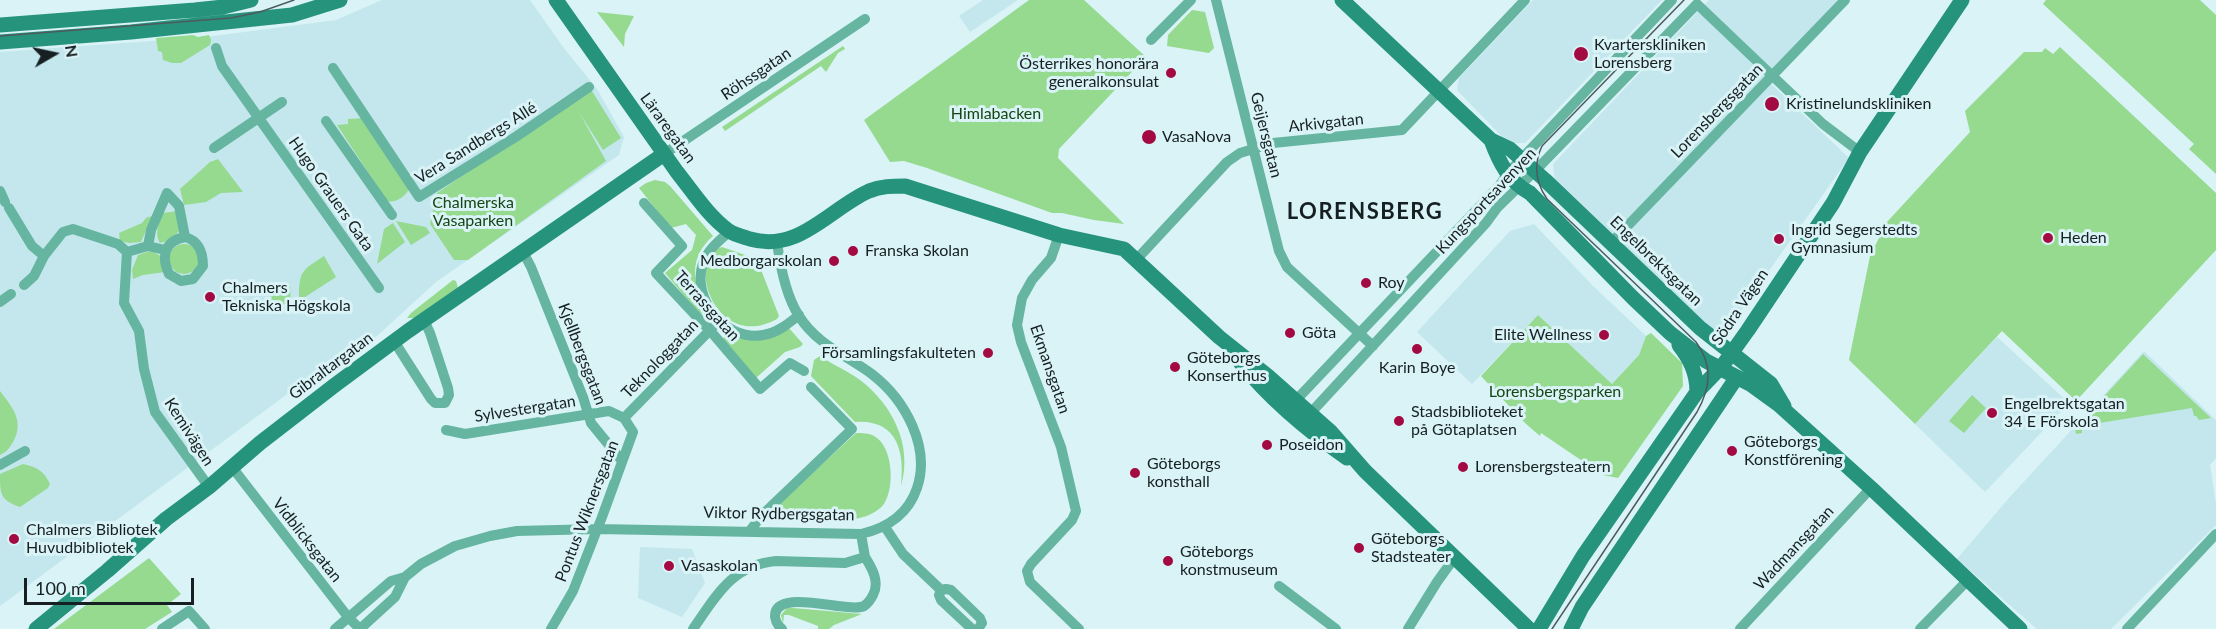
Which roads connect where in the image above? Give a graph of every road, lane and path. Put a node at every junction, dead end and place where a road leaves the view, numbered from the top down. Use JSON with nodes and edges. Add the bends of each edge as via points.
{"nodes":[{"id":1,"x":250,"y":0,"type":"edge"},
{"id":2,"x":340,"y":0,"type":"edge"},
{"id":3,"x":556,"y":0,"type":"edge"},
{"id":4,"x":1191,"y":0,"type":"edge"},
{"id":5,"x":1216,"y":0,"type":"edge"},
{"id":6,"x":1525,"y":0,"type":"edge"},
{"id":7,"x":1672,"y":0,"type":"edge"},
{"id":8,"x":1845,"y":0,"type":"edge"},
{"id":9,"x":1962,"y":0,"type":"edge"},
{"id":10,"x":1351,"y":3,"type":"edge"},
{"id":11,"x":310,"y":5,"type":"edge"},
{"id":12,"x":865,"y":19,"type":"dead end"},
{"id":13,"x":0,"y":25,"type":"edge"},
{"id":14,"x":1150,"y":40,"type":"dead end"},
{"id":15,"x":0,"y":42,"type":"edge"},
{"id":16,"x":216,"y":48,"type":"dead end"},
{"id":17,"x":333,"y":68,"type":"dead end"},
{"id":18,"x":1772,"y":75,"type":"junction"},
{"id":19,"x":589,"y":87,"type":"dead end"},
{"id":20,"x":1441,"y":91,"type":"junction"},
{"id":21,"x":282,"y":102,"type":"dead end"},
{"id":22,"x":259,"y":117,"type":"junction"},
{"id":23,"x":326,"y":121,"type":"dead end"},
{"id":24,"x":1491,"y":140,"type":"junction"},
{"id":25,"x":214,"y":148,"type":"dead end"},
{"id":26,"x":1254,"y":148,"type":"junction"},
{"id":27,"x":664,"y":153,"type":"junction"},
{"id":28,"x":1860,"y":153,"type":"junction"},
{"id":29,"x":1521,"y":160,"type":"junction"},
{"id":30,"x":1535,"y":171,"type":"junction"},
{"id":31,"x":1508,"y":173,"type":"junction"},
{"id":32,"x":1519,"y":187,"type":"junction"},
{"id":33,"x":0,"y":191,"type":"edge"},
{"id":34,"x":644,"y":203,"type":"dead end"},
{"id":35,"x":392,"y":215,"type":"dead end"},
{"id":36,"x":730,"y":231,"type":"junction"},
{"id":37,"x":1059,"y":235,"type":"junction"},
{"id":38,"x":185,"y":237,"type":"junction"},
{"id":39,"x":777,"y":242,"type":"junction"},
{"id":40,"x":1611,"y":243,"type":"junction"},
{"id":41,"x":148,"y":246,"type":"junction"},
{"id":42,"x":165,"y":250,"type":"junction"},
{"id":43,"x":127,"y":252,"type":"junction"},
{"id":44,"x":523,"y":252,"type":"junction"},
{"id":45,"x":44,"y":256,"type":"junction"},
{"id":46,"x":1136,"y":260,"type":"junction"},
{"id":47,"x":24,"y":285,"type":"dead end"},
{"id":48,"x":379,"y":288,"type":"dead end"},
{"id":49,"x":11,"y":294,"type":"dead end"},
{"id":50,"x":0,"y":302,"type":"edge"},
{"id":51,"x":799,"y":315,"type":"junction"},
{"id":52,"x":423,"y":320,"type":"junction"},
{"id":53,"x":718,"y":321,"type":"junction"},
{"id":54,"x":710,"y":330,"type":"junction"},
{"id":55,"x":1359,"y":333,"type":"junction"},
{"id":56,"x":1670,"y":333,"type":"junction"},
{"id":57,"x":394,"y":341,"type":"junction"},
{"id":58,"x":1373,"y":346,"type":"junction"},
{"id":59,"x":1731,"y":353,"type":"junction"},
{"id":60,"x":1720,"y":368,"type":"junction"},
{"id":61,"x":804,"y":371,"type":"dead end"},
{"id":62,"x":1737,"y":376,"type":"junction"},
{"id":63,"x":811,"y":387,"type":"dead end"},
{"id":64,"x":1697,"y":392,"type":"junction"},
{"id":65,"x":1289,"y":403,"type":"junction"},
{"id":66,"x":590,"y":414,"type":"junction"},
{"id":67,"x":1788,"y":414,"type":"junction"},
{"id":68,"x":624,"y":418,"type":"junction"},
{"id":69,"x":1306,"y":418,"type":"junction"},
{"id":70,"x":446,"y":430,"type":"dead end"},
{"id":71,"x":25,"y":451,"type":"dead end"},
{"id":72,"x":622,"y":461,"type":"junction"},
{"id":73,"x":0,"y":465,"type":"edge"},
{"id":74,"x":232,"y":467,"type":"junction"},
{"id":75,"x":209,"y":487,"type":"junction"},
{"id":76,"x":1871,"y":488,"type":"junction"},
{"id":77,"x":885,"y":527,"type":"junction"},
{"id":78,"x":598,"y":529,"type":"junction"},
{"id":79,"x":749,"y":532,"type":"junction"},
{"id":80,"x":861,"y":534,"type":"junction"},
{"id":81,"x":2216,"y":534,"type":"edge"},
{"id":82,"x":865,"y":556,"type":"junction"},
{"id":83,"x":1455,"y":557,"type":"junction"},
{"id":84,"x":405,"y":577,"type":"junction"},
{"id":85,"x":1967,"y":581,"type":"junction"},
{"id":86,"x":1279,"y":586,"type":"dead end"},
{"id":87,"x":941,"y":590,"type":"junction"},
{"id":88,"x":348,"y":617,"type":"junction"},
{"id":89,"x":36,"y":629,"type":"edge"},
{"id":90,"x":162,"y":629,"type":"edge"},
{"id":91,"x":205,"y":629,"type":"edge"},
{"id":92,"x":335,"y":629,"type":"edge"},
{"id":93,"x":360,"y":629,"type":"edge"},
{"id":94,"x":550,"y":629,"type":"edge"},
{"id":95,"x":693,"y":629,"type":"edge"},
{"id":96,"x":782,"y":629,"type":"edge"},
{"id":97,"x":972,"y":629,"type":"edge"},
{"id":98,"x":978,"y":629,"type":"edge"},
{"id":99,"x":1079,"y":629,"type":"edge"},
{"id":100,"x":1336,"y":629,"type":"edge"},
{"id":101,"x":1407,"y":629,"type":"edge"},
{"id":102,"x":1529,"y":629,"type":"edge"},
{"id":103,"x":1539,"y":629,"type":"edge"},
{"id":104,"x":1571,"y":629,"type":"edge"},
{"id":105,"x":1740,"y":629,"type":"edge"},
{"id":106,"x":1920,"y":629,"type":"edge"},
{"id":107,"x":2020,"y":629,"type":"edge"},
{"id":108,"x":2127,"y":629,"type":"edge"}],
"edges":[{"from":1,"to":13,"type":"street","via":[[195,10]]},
{"from":2,"to":11,"type":"street"},
{"from":3,"to":27,"type":"street","name":"Läraregatan"},
{"from":4,"to":14,"type":"street"},
{"from":5,"to":26,"type":"street","name":"Geijersgatan"},
{"from":6,"to":20,"type":"street","name":"Arkivgatan"},
{"from":7,"to":29,"type":"street","name":"Kungsportsavenyen"},
{"from":8,"to":18,"type":"street","name":"Lorensbergsgatan"},
{"from":9,"to":28,"type":"street","name":"Södra Vägen"},
{"from":10,"to":20,"type":"street","name":"Engelbrektsgatan"},
{"from":11,"to":15,"type":"street","via":[[292,15]]},
{"from":12,"to":27,"type":"street","name":"Röhssgatan"},
{"from":16,"to":22,"type":"street","name":"Hugo Grauers Gata","via":[[222,66]]},
{"from":17,"to":19,"type":"street","name":"Vera Sandbergs Allé","via":[[419,198]]},
{"from":18,"to":28,"type":"street"},
{"from":18,"to":30,"type":"street","name":"Kungsportsavenyen","via":[[1697,4]]},
{"from":18,"to":40,"type":"street","name":"Lorensbergsgatan"},
{"from":20,"to":24,"type":"street","name":"Engelbrektsgatan"},
{"from":20,"to":26,"type":"street","name":"Arkivgatan","via":[[1402,130]]},
{"from":21,"to":22,"type":"street"},
{"from":22,"to":25,"type":"street"},
{"from":22,"to":48,"type":"street","name":"Hugo Grauers Gata"},
{"from":23,"to":35,"type":"street"},
{"from":24,"to":29,"type":"street","name":"Engelbrektsgatan","via":[[1510,149]]},
{"from":24,"to":31,"type":"street","name":"Engelbrektsgatan"},
{"from":26,"to":46,"type":"street","name":"Arkivgatan","via":[[1227,162]]},
{"from":26,"to":55,"type":"street","name":"Geijersgatan","via":[[1279,251],[1287,267]]},
{"from":27,"to":36,"type":"street","name":"Läraregatan","via":[[697,197]]},
{"from":27,"to":44,"type":"street","name":"Gibraltargatan"},
{"from":28,"to":59,"type":"street","name":"Södra Vägen","via":[[1833,203]]},
{"from":29,"to":30,"type":"street","name":"Engelbrektsgatan"},
{"from":29,"to":31,"type":"street","name":"Kungsportsavenyen"},
{"from":30,"to":32,"type":"street","name":"Kungsportsavenyen"},
{"from":30,"to":40,"type":"street","name":"Engelbrektsgatan"},
{"from":31,"to":32,"type":"street","name":"Engelbrektsgatan"},
{"from":31,"to":55,"type":"street","name":"Kungsportsavenyen","via":[[1500,186]]},
{"from":32,"to":56,"type":"street","name":"Engelbrektsgatan"},
{"from":32,"to":58,"type":"street","name":"Kungsportsavenyen"},
{"from":33,"to":45,"type":"street","via":[[32,246]]},
{"from":34,"to":54,"type":"street","name":"Terrassgatan","via":[[682,246],[656,273]]},
{"from":36,"to":39,"type":"street","name":"Läraregatan","via":[[758,241]]},
{"from":36,"to":53,"type":"street","name":"Teknologgatan","via":[[712,248],[702,269],[704,295]]},
{"from":37,"to":39,"type":"street","via":[[914,188],[892,186],[870,190],[807,231]]},
{"from":37,"to":46,"type":"street","via":[[1124,249]]},
{"from":37,"to":99,"type":"street","name":"Ekmansgatan","via":[[1051,258],[1026,289],[1017,325],[1070,476],[1077,507],[1072,520],[1026,571],[1030,582]]},
{"from":38,"to":41,"type":"street","via":[[179,206],[167,193]]},
{"from":38,"to":42,"type":"street"},
{"from":38,"to":42,"type":"street","via":[[198,245],[203,258],[202,270],[193,279],[181,281],[171,277]]},
{"from":39,"to":51,"type":"street","name":"Viktor Rydbergsgatan"},
{"from":40,"to":59,"type":"street","name":"Engelbrektsgatan"},
{"from":41,"to":42,"type":"street"},
{"from":41,"to":43,"type":"street"},
{"from":43,"to":45,"type":"street","via":[[118,244],[73,229],[63,232]]},
{"from":43,"to":75,"type":"street","name":"Kemivägen","via":[[124,303],[139,332],[150,398],[162,422]]},
{"from":44,"to":52,"type":"street","name":"Gibraltargatan"},
{"from":44,"to":66,"type":"street","name":"Kjellbergsgatan"},
{"from":45,"to":47,"type":"street","via":[[34,276]]},
{"from":46,"to":65,"type":"street","via":[[1219,337],[1260,386]]},
{"from":49,"to":50,"type":"street"},
{"from":51,"to":53,"type":"street","name":"Teknologgatan","via":[[777,331],[763,335],[735,332]]},
{"from":51,"to":77,"type":"street","name":"Viktor Rydbergsgatan","via":[[824,344],[882,383],[914,430],[921,456],[919,483],[908,504]]},
{"from":52,"to":57,"type":"street","name":"Gibraltargatan"},
{"from":52,"to":57,"type":"street","via":[[448,388],[445,403],[431,399]]},
{"from":53,"to":54,"type":"street","name":"Teknologgatan"},
{"from":54,"to":61,"type":"street","name":"Terrassgatan","via":[[760,389],[790,363]]},
{"from":54,"to":68,"type":"street","name":"Teknologgatan"},
{"from":55,"to":58,"type":"street","name":"Geijersgatan"},
{"from":55,"to":65,"type":"street","name":"Kungsportsavenyen"},
{"from":56,"to":60,"type":"street","name":"Engelbrektsgatan"},
{"from":56,"to":64,"type":"street","name":"Engelbrektsgatan","via":[[1690,360]]},
{"from":57,"to":74,"type":"street","name":"Gibraltargatan"},
{"from":58,"to":69,"type":"street","name":"Kungsportsavenyen"},
{"from":59,"to":60,"type":"street","name":"Södra Vägen"},
{"from":59,"to":67,"type":"street","name":"Engelbrektsgatan","via":[[1771,384]]},
{"from":60,"to":62,"type":"street","name":"Engelbrektsgatan"},
{"from":60,"to":64,"type":"street","name":"Södra Vägen"},
{"from":62,"to":67,"type":"street","name":"Engelbrektsgatan"},
{"from":62,"to":104,"type":"street"},
{"from":63,"to":79,"type":"street","via":[[852,429]]},
{"from":64,"to":103,"type":"street","name":"Södra Vägen","via":[[1583,556]]},
{"from":65,"to":69,"type":"street"},
{"from":66,"to":68,"type":"street","name":"Sylvestergatan","via":[[609,411]]},
{"from":66,"to":70,"type":"street","name":"Sylvestergatan","via":[[465,434]]},
{"from":66,"to":72,"type":"street","name":"Kjellbergsgatan","via":[[591,423]]},
{"from":67,"to":76,"type":"street","name":"Engelbrektsgatan"},
{"from":68,"to":72,"type":"street","name":"Pontus Wiknersgatan","via":[[633,432]]},
{"from":69,"to":83,"type":"street","via":[[1322,441],[1365,471]]},
{"from":71,"to":73,"type":"street"},
{"from":72,"to":78,"type":"street","name":"Pontus Wiknersgatan"},
{"from":74,"to":75,"type":"street","name":"Gibraltargatan"},
{"from":74,"to":88,"type":"street","name":"Vidblicksgatan"},
{"from":75,"to":89,"type":"street","name":"Gibraltargatan"},
{"from":76,"to":85,"type":"street","name":"Engelbrektsgatan"},
{"from":76,"to":105,"type":"street","name":"Wadmansgatan"},
{"from":77,"to":80,"type":"street","name":"Viktor Rydbergsgatan"},
{"from":77,"to":87,"type":"street","via":[[903,554]]},
{"from":78,"to":79,"type":"street","name":"Viktor Rydbergsgatan"},
{"from":78,"to":84,"type":"street","name":"Viktor Rydbergsgatan","via":[[517,531],[476,539],[421,564]]},
{"from":78,"to":94,"type":"street","name":"Pontus Wiknersgatan","via":[[573,591]]},
{"from":79,"to":80,"type":"street","name":"Viktor Rydbergsgatan"},
{"from":80,"to":82,"type":"street"},
{"from":81,"to":108,"type":"street"},
{"from":82,"to":95,"type":"street","via":[[844,562],[763,562],[746,568],[728,582]]},
{"from":82,"to":96,"type":"street","via":[[876,583],[874,593],[863,606],[784,604],[776,615]]},
{"from":83,"to":101,"type":"street"},
{"from":83,"to":102,"type":"street"},
{"from":84,"to":88,"type":"street","name":"Viktor Rydbergsgatan","via":[[391,581]]},
{"from":84,"to":93,"type":"street","name":"Viktor Rydbergsgatan","via":[[395,597]]},
{"from":85,"to":106,"type":"street"},
{"from":85,"to":107,"type":"street","name":"Engelbrektsgatan"},
{"from":86,"to":100,"type":"street"},
{"from":87,"to":97,"type":"street","via":[[941,600]]},
{"from":87,"to":98,"type":"street","via":[[951,590],[980,618]]},
{"from":88,"to":92,"type":"street","name":"Viktor Rydbergsgatan"},
{"from":88,"to":93,"type":"street","name":"Vidblicksgatan"},
{"from":90,"to":91,"type":"street","via":[[189,611]]}]}
